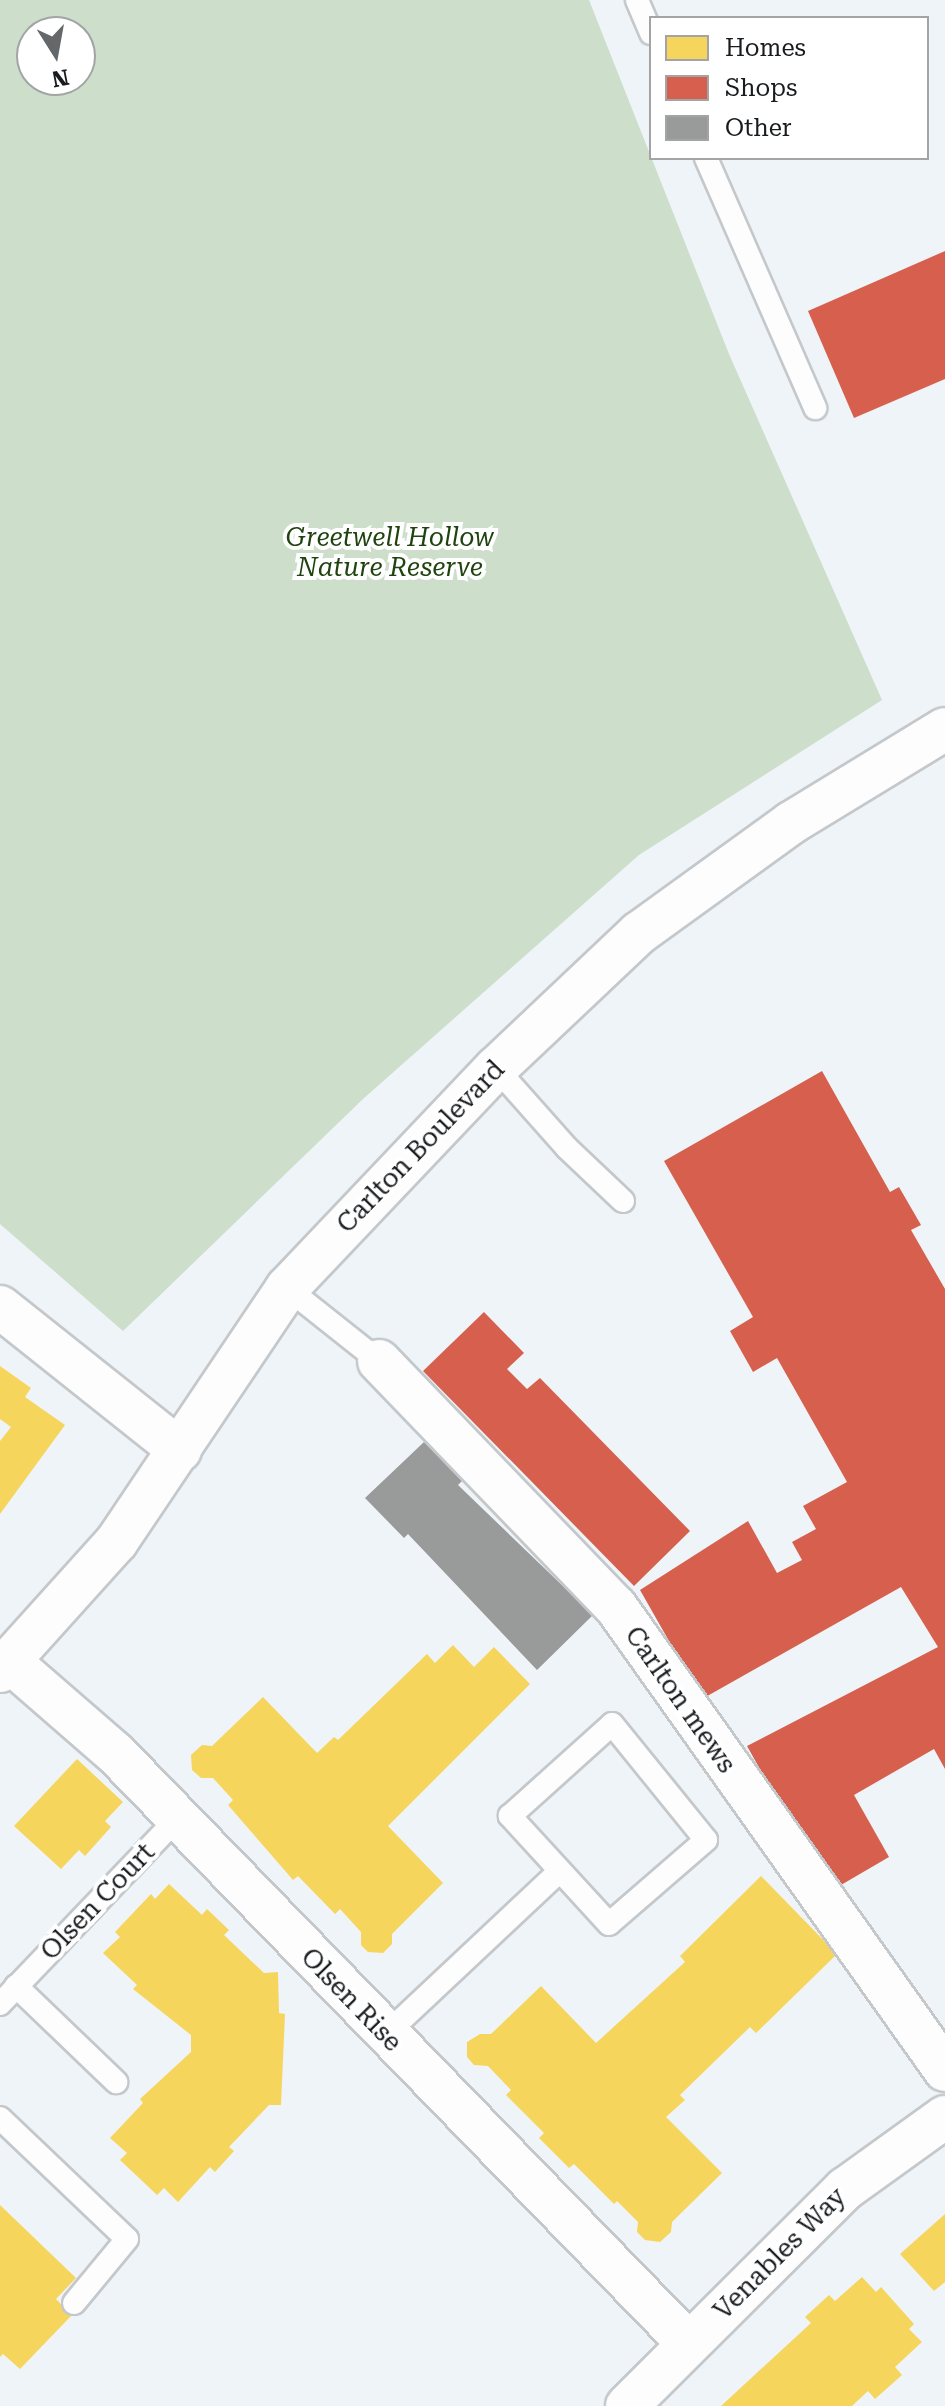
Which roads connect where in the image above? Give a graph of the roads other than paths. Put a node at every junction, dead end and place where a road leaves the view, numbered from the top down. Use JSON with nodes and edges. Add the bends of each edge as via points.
{"nodes":[{"id":1,"x":637,"y":0,"type":"edge"},
{"id":2,"x":649,"y":28,"type":"edge"},
{"id":3,"x":707,"y":160,"type":"edge"},
{"id":4,"x":815,"y":408,"type":"dead end"},
{"id":5,"x":945,"y":729,"type":"edge"},
{"id":6,"x":496,"y":1068,"type":"junction"},
{"id":7,"x":623,"y":1201,"type":"dead end"},
{"id":8,"x":287,"y":1288,"type":"junction"},
{"id":9,"x":0,"y":1307,"type":"edge"},
{"id":10,"x":379,"y":1361,"type":"joint"},
{"id":11,"x":180,"y":1450,"type":"junction"},
{"id":12,"x":5,"y":1666,"type":"edge"},
{"id":13,"x":179,"y":1817,"type":"junction"},
{"id":14,"x":560,"y":1871,"type":"junction"},
{"id":15,"x":16,"y":1986,"type":"junction"},
{"id":16,"x":0,"y":2004,"type":"edge"},
{"id":17,"x":384,"y":2036,"type":"junction"},
{"id":18,"x":945,"y":2070,"type":"edge"},
{"id":19,"x":116,"y":2082,"type":"dead end"},
{"id":20,"x":945,"y":2117,"type":"edge"},
{"id":21,"x":0,"y":2118,"type":"edge"},
{"id":22,"x":74,"y":2303,"type":"dead end"},
{"id":23,"x":689,"y":2344,"type":"junction"},
{"id":24,"x":627,"y":2406,"type":"edge"}],
"edges":[{"from":1,"to":2,"type":"lane"},
{"from":3,"to":4,"type":"lane"},
{"from":5,"to":6,"type":"street","name":"Carlton Boulevard","via":[[791,823],[639,933]]},
{"from":6,"to":7,"type":"lane"},
{"from":6,"to":8,"type":"street","name":"Carlton Boulevard"},
{"from":8,"to":10,"type":"lane"},
{"from":8,"to":11,"type":"street","name":"Carlton Boulevard"},
{"from":9,"to":11,"type":"street"},
{"from":10,"to":18,"type":"street","name":"Carlton mews","via":[[616,1607]]},
{"from":11,"to":12,"type":"street","name":"Carlton Boulevard","via":[[117,1541]]},
{"from":12,"to":13,"type":"street","name":"Olsen Rise","via":[[116,1754]]},
{"from":13,"to":15,"type":"lane","name":"Olsen Court"},
{"from":13,"to":17,"type":"street","name":"Olsen Rise"},
{"from":14,"to":14,"type":"lane","via":[[510,1816],[612,1724],[706,1840],[609,1924]]},
{"from":14,"to":17,"type":"lane"},
{"from":15,"to":16,"type":"lane","name":"Olsen Court"},
{"from":15,"to":19,"type":"lane"},
{"from":17,"to":23,"type":"street","name":"Olsen Rise"},
{"from":20,"to":23,"type":"street","name":"Venables Way","via":[[845,2189]]},
{"from":21,"to":22,"type":"lane","via":[[127,2239]]},
{"from":23,"to":24,"type":"street","name":"Venables Way"}]}
